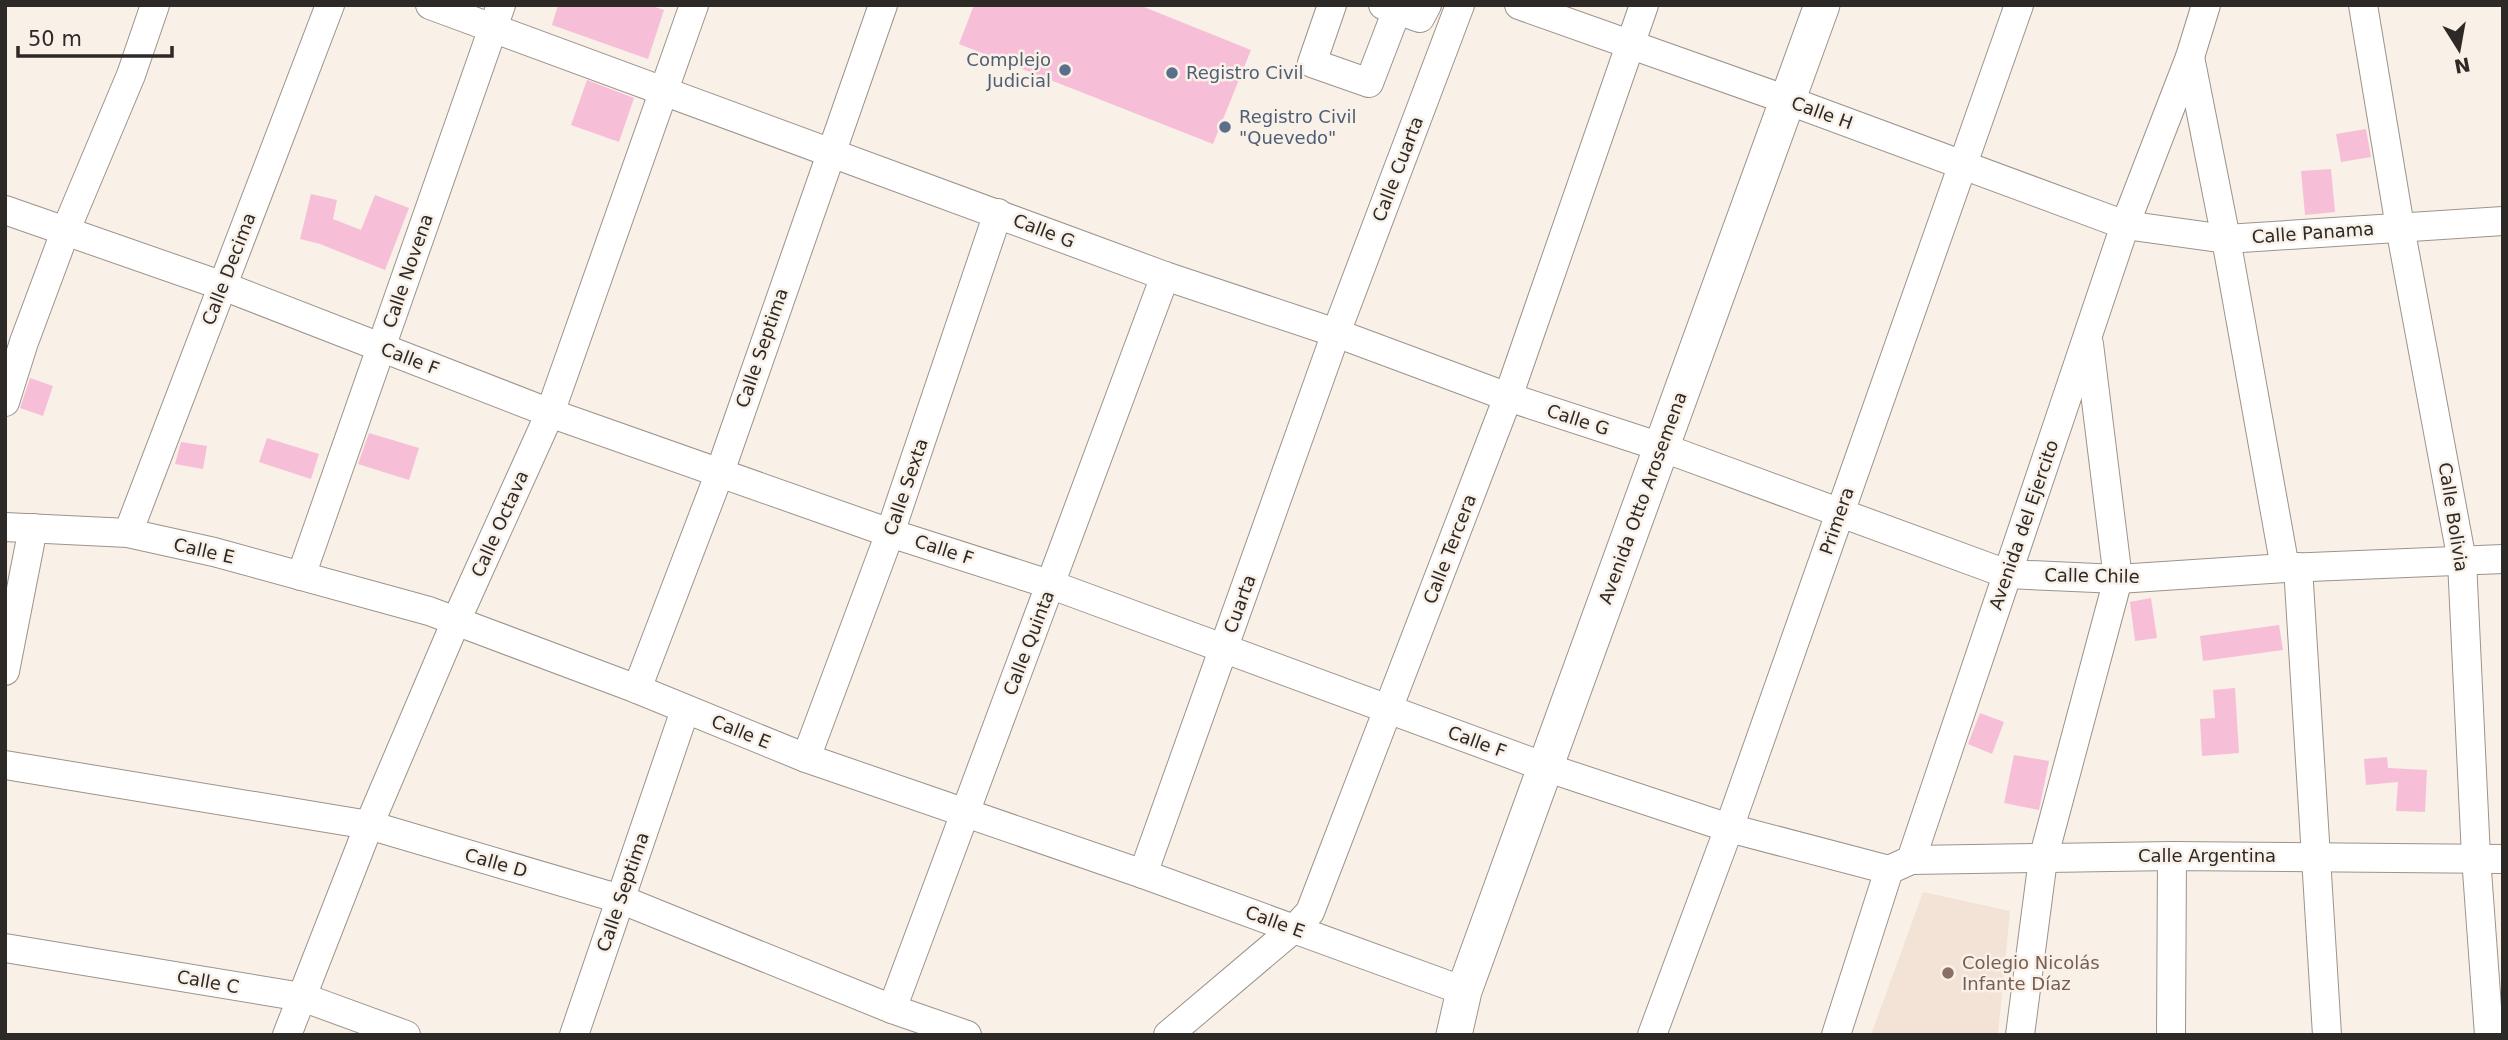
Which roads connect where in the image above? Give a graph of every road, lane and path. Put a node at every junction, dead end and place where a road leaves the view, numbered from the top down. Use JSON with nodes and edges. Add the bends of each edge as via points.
{"nodes":[{"id":1,"x":155,"y":5,"type":"edge"},
{"id":2,"x":330,"y":5,"type":"edge"},
{"id":3,"x":430,"y":5,"type":"edge"},
{"id":4,"x":694,"y":5,"type":"edge"},
{"id":5,"x":883,"y":5,"type":"edge"},
{"id":6,"x":1332,"y":5,"type":"edge"},
{"id":7,"x":1427,"y":5,"type":"edge"},
{"id":8,"x":1460,"y":5,"type":"edge"},
{"id":9,"x":1519,"y":5,"type":"edge"},
{"id":10,"x":1644,"y":5,"type":"edge"},
{"id":11,"x":1822,"y":5,"type":"edge"},
{"id":12,"x":2019,"y":5,"type":"edge"},
{"id":13,"x":2206,"y":5,"type":"edge"},
{"id":14,"x":2364,"y":5,"type":"edge"},
{"id":15,"x":1390,"y":8,"type":"edge"},
{"id":16,"x":498,"y":17,"type":"edge"},
{"id":17,"x":1630,"y":45,"type":"junction"},
{"id":18,"x":2190,"y":57,"type":"junction"},
{"id":19,"x":664,"y":92,"type":"junction"},
{"id":20,"x":1787,"y":100,"type":"junction"},
{"id":21,"x":830,"y":151,"type":"junction"},
{"id":22,"x":1962,"y":163,"type":"junction"},
{"id":23,"x":5,"y":210,"type":"edge"},
{"id":24,"x":998,"y":213,"type":"junction"},
{"id":25,"x":2503,"y":221,"type":"edge"},
{"id":26,"x":2125,"y":225,"type":"junction"},
{"id":27,"x":2400,"y":227,"type":"junction"},
{"id":28,"x":65,"y":232,"type":"junction"},
{"id":29,"x":2226,"y":239,"type":"junction"},
{"id":30,"x":1165,"y":276,"type":"junction"},
{"id":31,"x":223,"y":286,"type":"junction"},
{"id":32,"x":1336,"y":332,"type":"junction"},
{"id":33,"x":2088,"y":335,"type":"junction"},
{"id":34,"x":382,"y":348,"type":"junction"},
{"id":35,"x":1508,"y":397,"type":"junction"},
{"id":36,"x":5,"y":402,"type":"edge"},
{"id":37,"x":550,"y":413,"type":"junction"},
{"id":38,"x":1661,"y":447,"type":"junction"},
{"id":39,"x":720,"y":472,"type":"junction"},
{"id":40,"x":1840,"y":513,"type":"junction"},
{"id":41,"x":5,"y":527,"type":"edge"},
{"id":42,"x":33,"y":528,"type":"junction"},
{"id":43,"x":128,"y":533,"type":"junction"},
{"id":44,"x":890,"y":533,"type":"junction"},
{"id":45,"x":2503,"y":559,"type":"edge"},
{"id":46,"x":2462,"y":561,"type":"junction"},
{"id":47,"x":2291,"y":567,"type":"junction"},
{"id":48,"x":2007,"y":574,"type":"junction"},
{"id":49,"x":301,"y":576,"type":"junction"},
{"id":50,"x":2118,"y":579,"type":"junction"},
{"id":51,"x":1052,"y":585,"type":"junction"},
{"id":52,"x":456,"y":621,"type":"junction"},
{"id":53,"x":1225,"y":648,"type":"junction"},
{"id":54,"x":5,"y":671,"type":"edge"},
{"id":55,"x":637,"y":689,"type":"junction"},
{"id":56,"x":685,"y":710,"type":"junction"},
{"id":57,"x":1388,"y":711,"type":"junction"},
{"id":58,"x":806,"y":758,"type":"junction"},
{"id":59,"x":5,"y":765,"type":"edge"},
{"id":60,"x":1545,"y":767,"type":"junction"},
{"id":61,"x":964,"y":812,"type":"junction"},
{"id":62,"x":369,"y":825,"type":"junction"},
{"id":63,"x":1728,"y":828,"type":"junction"},
{"id":64,"x":2172,"y":856,"type":"junction"},
{"id":65,"x":2317,"y":856,"type":"junction"},
{"id":66,"x":2489,"y":858,"type":"edge"},
{"id":67,"x":2043,"y":859,"type":"junction"},
{"id":68,"x":1900,"y":865,"type":"junction"},
{"id":69,"x":1143,"y":874,"type":"junction"},
{"id":70,"x":620,"y":899,"type":"junction"},
{"id":71,"x":1292,"y":928,"type":"junction"},
{"id":72,"x":5,"y":948,"type":"edge"},
{"id":73,"x":1464,"y":991,"type":"junction"},
{"id":74,"x":302,"y":998,"type":"junction"},
{"id":75,"x":892,"y":1009,"type":"junction"},
{"id":76,"x":287,"y":1035,"type":"edge"},
{"id":77,"x":406,"y":1035,"type":"edge"},
{"id":78,"x":574,"y":1035,"type":"edge"},
{"id":79,"x":967,"y":1035,"type":"edge"},
{"id":80,"x":1168,"y":1035,"type":"edge"},
{"id":81,"x":1431,"y":1035,"type":"edge"},
{"id":82,"x":1454,"y":1035,"type":"edge"},
{"id":83,"x":1652,"y":1035,"type":"edge"},
{"id":84,"x":1836,"y":1035,"type":"edge"},
{"id":85,"x":2020,"y":1035,"type":"edge"},
{"id":86,"x":2171,"y":1035,"type":"edge"},
{"id":87,"x":2327,"y":1035,"type":"edge"},
{"id":88,"x":2489,"y":1035,"type":"edge"}],
"edges":[{"from":1,"to":28,"type":"street"},
{"from":2,"to":31,"type":"street","name":"Calle Decima"},
{"from":3,"to":16,"type":"street","name":"Calle G"},
{"from":4,"to":19,"type":"street","name":"Calle Octava"},
{"from":5,"to":21,"type":"street","name":"Calle Septima"},
{"from":6,"to":15,"type":"street","via":[[1312,63],[1369,82]]},
{"from":7,"to":15,"type":"street","via":[[1420,18]]},
{"from":8,"to":32,"type":"street","name":"Calle Cuarta"},
{"from":9,"to":17,"type":"street","name":"Calle H"},
{"from":10,"to":17,"type":"street","name":"Calle Tercera"},
{"from":11,"to":20,"type":"main road","name":"Avenida Otto Arosemena"},
{"from":12,"to":22,"type":"street","name":"Primera"},
{"from":13,"to":18,"type":"street","name":"Avenida del Ejercito"},
{"from":14,"to":27,"type":"street","name":"Calle Bolivia"},
{"from":16,"to":19,"type":"street","name":"Calle G"},
{"from":16,"to":34,"type":"street","name":"Calle Novena"},
{"from":17,"to":20,"type":"street","name":"Calle H"},
{"from":17,"to":35,"type":"street","name":"Calle Tercera"},
{"from":18,"to":26,"type":"street","name":"Avenida del Ejercito"},
{"from":18,"to":29,"type":"street"},
{"from":19,"to":21,"type":"street","name":"Calle G"},
{"from":19,"to":37,"type":"street","name":"Calle Octava"},
{"from":20,"to":22,"type":"street","name":"Calle H"},
{"from":20,"to":38,"type":"main road","name":"Avenida Otto Arosemena"},
{"from":21,"to":24,"type":"street","name":"Calle G"},
{"from":21,"to":39,"type":"street","name":"Calle Septima"},
{"from":22,"to":26,"type":"street","name":"Calle H"},
{"from":22,"to":40,"type":"street","name":"Primera"},
{"from":23,"to":28,"type":"street","name":"Calle F"},
{"from":24,"to":30,"type":"street","name":"Calle G"},
{"from":24,"to":44,"type":"street","name":"Calle Sexta"},
{"from":25,"to":27,"type":"street","name":"Calle Panama"},
{"from":26,"to":29,"type":"street","name":"Calle Panama"},
{"from":26,"to":33,"type":"street","name":"Avenida del Ejercito"},
{"from":27,"to":29,"type":"street","name":"Calle Panama"},
{"from":27,"to":46,"type":"street","name":"Calle Bolivia"},
{"from":28,"to":31,"type":"street","name":"Calle F"},
{"from":28,"to":36,"type":"street"},
{"from":29,"to":47,"type":"street"},
{"from":30,"to":32,"type":"street","name":"Calle G"},
{"from":30,"to":51,"type":"street","name":"Calle Quinta"},
{"from":31,"to":34,"type":"street","name":"Calle F"},
{"from":31,"to":43,"type":"street","name":"Calle Decima"},
{"from":32,"to":35,"type":"street","name":"Calle G"},
{"from":32,"to":53,"type":"street","name":"Cuarta"},
{"from":33,"to":48,"type":"street","name":"Avenida del Ejercito"},
{"from":33,"to":50,"type":"street"},
{"from":34,"to":37,"type":"street","name":"Calle F"},
{"from":34,"to":49,"type":"street","name":"Calle Novena"},
{"from":35,"to":38,"type":"street","name":"Calle G"},
{"from":35,"to":57,"type":"street","name":"Calle Tercera"},
{"from":37,"to":39,"type":"street","name":"Calle F"},
{"from":37,"to":52,"type":"street","name":"Calle Octava"},
{"from":38,"to":40,"type":"street","name":"Calle Chile"},
{"from":38,"to":60,"type":"main road","name":"Avenida Otto Arosemena"},
{"from":39,"to":44,"type":"street","name":"Calle F"},
{"from":39,"to":55,"type":"street","name":"Calle Septima"},
{"from":40,"to":48,"type":"street","name":"Calle Chile"},
{"from":40,"to":63,"type":"street","name":"Primera"},
{"from":41,"to":42,"type":"street","name":"Calle E"},
{"from":42,"to":43,"type":"street","name":"Calle E"},
{"from":42,"to":54,"type":"street"},
{"from":43,"to":49,"type":"street","name":"Calle E"},
{"from":44,"to":51,"type":"street","name":"Calle F"},
{"from":44,"to":58,"type":"street","name":"Calle Sexta"},
{"from":45,"to":46,"type":"street","name":"Calle Chile"},
{"from":46,"to":47,"type":"street","name":"Calle Chile"},
{"from":46,"to":66,"type":"street","name":"Calle Bolivia"},
{"from":47,"to":50,"type":"street","name":"Calle Chile"},
{"from":47,"to":65,"type":"street"},
{"from":48,"to":50,"type":"street","name":"Calle Chile"},
{"from":48,"to":68,"type":"street","name":"Avenida del Ejercito"},
{"from":49,"to":52,"type":"street","name":"Calle E"},
{"from":50,"to":67,"type":"street"},
{"from":51,"to":53,"type":"street","name":"Calle F"},
{"from":51,"to":61,"type":"street","name":"Calle Quinta"},
{"from":52,"to":55,"type":"street","name":"Calle E"},
{"from":52,"to":62,"type":"street","name":"Calle Octava"},
{"from":53,"to":57,"type":"street","name":"Calle F"},
{"from":53,"to":69,"type":"street","name":"Cuarta"},
{"from":55,"to":56,"type":"street","name":"Calle E"},
{"from":56,"to":58,"type":"street","name":"Calle E"},
{"from":56,"to":70,"type":"street","name":"Calle Septima"},
{"from":57,"to":60,"type":"street","name":"Calle F"},
{"from":57,"to":71,"type":"street","name":"Calle Tercera","via":[[1310,912]]},
{"from":58,"to":61,"type":"street","name":"Calle E"},
{"from":59,"to":62,"type":"street","name":"Calle D"},
{"from":60,"to":63,"type":"street","name":"Calle F"},
{"from":60,"to":73,"type":"main road","name":"Avenida Otto Arosemena"},
{"from":61,"to":69,"type":"street","name":"Calle E"},
{"from":61,"to":75,"type":"street","name":"Calle Quinta"},
{"from":62,"to":70,"type":"street","name":"Calle D"},
{"from":62,"to":74,"type":"street","name":"Calle Octava"},
{"from":63,"to":68,"type":"street","name":"Calle F"},
{"from":63,"to":83,"type":"street","name":"Primera"},
{"from":64,"to":65,"type":"street","name":"Calle Argentina"},
{"from":64,"to":67,"type":"street","name":"Calle Argentina"},
{"from":64,"to":86,"type":"street"},
{"from":65,"to":66,"type":"street","name":"Calle Argentina"},
{"from":65,"to":87,"type":"street"},
{"from":66,"to":88,"type":"street","name":"Calle Bolivia"},
{"from":67,"to":68,"type":"street","name":"Calle Argentina"},
{"from":67,"to":85,"type":"street"},
{"from":68,"to":84,"type":"street","name":"Avenida del Ejercito"},
{"from":69,"to":71,"type":"street","name":"Calle E"},
{"from":70,"to":75,"type":"street","name":"Calle D"},
{"from":70,"to":78,"type":"street","name":"Calle Septima"},
{"from":71,"to":73,"type":"street","name":"Calle E"},
{"from":71,"to":80,"type":"street","name":"Calle Tercera"},
{"from":72,"to":74,"type":"street","name":"Calle C"},
{"from":73,"to":81,"type":"main road","name":"Avenida Otto Arosemena"},
{"from":73,"to":82,"type":"main road","name":"Avenida Otto Arosemena"},
{"from":74,"to":76,"type":"street","name":"Calle Octava"},
{"from":74,"to":77,"type":"street","name":"Calle C"},
{"from":75,"to":79,"type":"street","name":"Calle D"}]}
